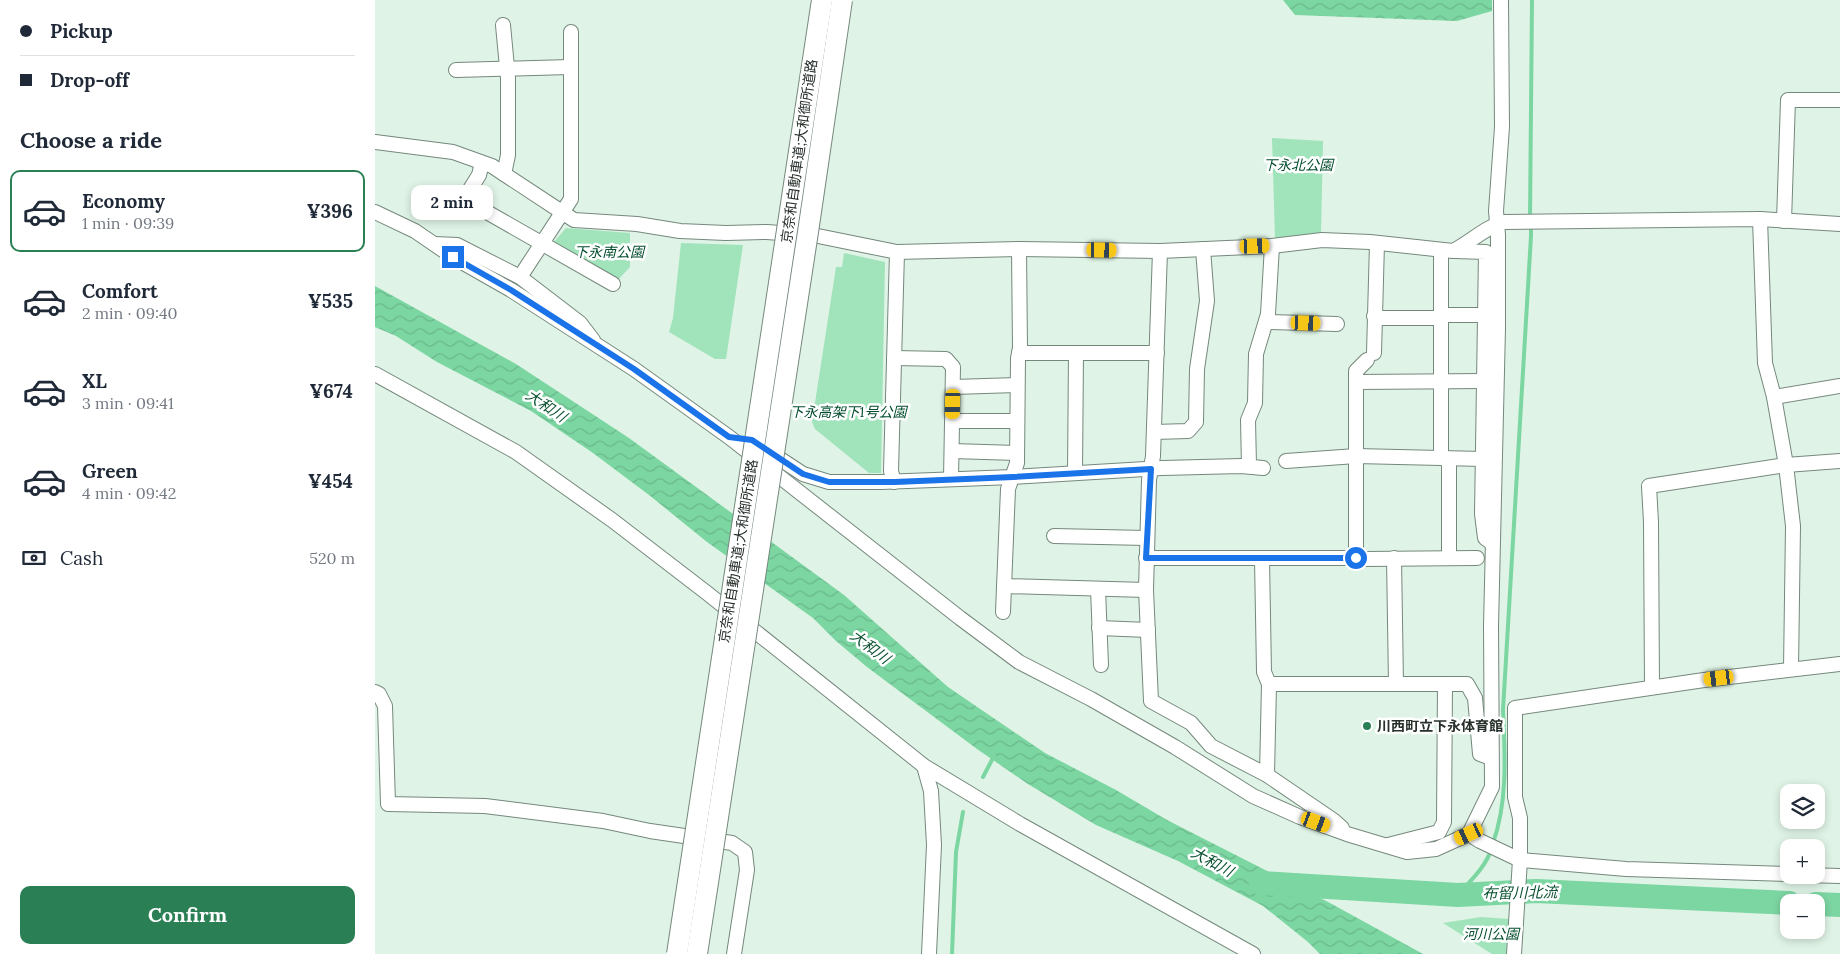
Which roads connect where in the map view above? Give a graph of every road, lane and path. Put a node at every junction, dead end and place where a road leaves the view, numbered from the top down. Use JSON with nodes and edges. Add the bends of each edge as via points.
{"nodes":[{"id":1,"x":822,"y":0,"type":"edge"},
{"id":2,"x":842,"y":0,"type":"edge"},
{"id":3,"x":1501,"y":0,"type":"edge"},
{"id":4,"x":503,"y":24,"type":"dead end"},
{"id":5,"x":571,"y":32,"type":"dead end"},
{"id":6,"x":570,"y":67,"type":"junction"},
{"id":7,"x":507,"y":69,"type":"junction"},
{"id":8,"x":456,"y":70,"type":"dead end"},
{"id":9,"x":1840,"y":100,"type":"edge"},
{"id":10,"x":375,"y":142,"type":"edge"},
{"id":11,"x":483,"y":163,"type":"junction"},
{"id":12,"x":504,"y":174,"type":"junction"},
{"id":13,"x":375,"y":212,"type":"edge"},
{"id":14,"x":562,"y":213,"type":"junction"},
{"id":15,"x":1760,"y":219,"type":"junction"},
{"id":16,"x":1784,"y":221,"type":"junction"},
{"id":17,"x":1840,"y":224,"type":"edge"},
{"id":18,"x":1492,"y":227,"type":"junction"},
{"id":19,"x":1377,"y":243,"type":"junction"},
{"id":20,"x":435,"y":244,"type":"junction"},
{"id":21,"x":542,"y":244,"type":"junction"},
{"id":22,"x":1272,"y":246,"type":"junction"},
{"id":23,"x":1019,"y":249,"type":"junction"},
{"id":24,"x":1203,"y":249,"type":"junction"},
{"id":25,"x":1161,"y":251,"type":"junction"},
{"id":26,"x":1447,"y":251,"type":"junction"},
{"id":27,"x":897,"y":252,"type":"junction"},
{"id":28,"x":1486,"y":252,"type":"junction"},
{"id":29,"x":520,"y":277,"type":"junction"},
{"id":30,"x":613,"y":284,"type":"dead end"},
{"id":31,"x":1374,"y":316,"type":"junction"},
{"id":32,"x":1485,"y":316,"type":"junction"},
{"id":33,"x":1441,"y":317,"type":"junction"},
{"id":34,"x":1266,"y":322,"type":"junction"},
{"id":35,"x":1337,"y":324,"type":"dead end"},
{"id":36,"x":595,"y":345,"type":"junction"},
{"id":37,"x":1019,"y":352,"type":"junction"},
{"id":38,"x":1076,"y":353,"type":"junction"},
{"id":39,"x":1157,"y":354,"type":"junction"},
{"id":40,"x":893,"y":358,"type":"junction"},
{"id":41,"x":375,"y":374,"type":"edge"},
{"id":42,"x":1441,"y":381,"type":"junction"},
{"id":43,"x":1484,"y":381,"type":"junction"},
{"id":44,"x":1356,"y":382,"type":"junction"},
{"id":45,"x":1017,"y":385,"type":"junction"},
{"id":46,"x":1840,"y":386,"type":"edge"},
{"id":47,"x":953,"y":387,"type":"junction"},
{"id":48,"x":1774,"y":397,"type":"junction"},
{"id":49,"x":953,"y":421,"type":"junction"},
{"id":50,"x":1017,"y":421,"type":"junction"},
{"id":51,"x":1154,"y":432,"type":"junction"},
{"id":52,"x":729,"y":437,"type":"junction"},
{"id":53,"x":952,"y":451,"type":"junction"},
{"id":54,"x":1017,"y":453,"type":"junction"},
{"id":55,"x":1356,"y":456,"type":"junction"},
{"id":56,"x":1445,"y":458,"type":"junction"},
{"id":57,"x":1483,"y":459,"type":"junction"},
{"id":58,"x":1285,"y":461,"type":"dead end"},
{"id":59,"x":1840,"y":461,"type":"edge"},
{"id":60,"x":1786,"y":465,"type":"junction"},
{"id":61,"x":1151,"y":469,"type":"junction"},
{"id":62,"x":1075,"y":473,"type":"junction"},
{"id":63,"x":1013,"y":477,"type":"junction"},
{"id":64,"x":951,"y":479,"type":"junction"},
{"id":65,"x":895,"y":482,"type":"junction"},
{"id":66,"x":1054,"y":536,"type":"dead end"},
{"id":67,"x":1147,"y":538,"type":"junction"},
{"id":68,"x":1493,"y":544,"type":"junction"},
{"id":69,"x":1146,"y":558,"type":"junction"},
{"id":70,"x":1356,"y":558,"type":"junction"},
{"id":71,"x":1394,"y":558,"type":"junction"},
{"id":72,"x":1449,"y":558,"type":"junction"},
{"id":73,"x":1477,"y":558,"type":"dead end"},
{"id":74,"x":1262,"y":559,"type":"junction"},
{"id":75,"x":1004,"y":586,"type":"junction"},
{"id":76,"x":1098,"y":589,"type":"junction"},
{"id":77,"x":1145,"y":590,"type":"junction"},
{"id":78,"x":1003,"y":612,"type":"dead end"},
{"id":79,"x":1099,"y":628,"type":"junction"},
{"id":80,"x":1148,"y":630,"type":"junction"},
{"id":81,"x":1840,"y":664,"type":"edge"},
{"id":82,"x":1101,"y":665,"type":"dead end"},
{"id":83,"x":1791,"y":669,"type":"junction"},
{"id":84,"x":1269,"y":684,"type":"junction"},
{"id":85,"x":1396,"y":684,"type":"junction"},
{"id":86,"x":1445,"y":684,"type":"junction"},
{"id":87,"x":1652,"y":687,"type":"junction"},
{"id":88,"x":375,"y":692,"type":"edge"},
{"id":89,"x":1491,"y":758,"type":"junction"},
{"id":90,"x":924,"y":766,"type":"junction"},
{"id":91,"x":1267,"y":775,"type":"junction"},
{"id":92,"x":1493,"y":788,"type":"junction"},
{"id":93,"x":1513,"y":797,"type":"junction"},
{"id":94,"x":1347,"y":834,"type":"junction"},
{"id":95,"x":1474,"y":837,"type":"junction"},
{"id":96,"x":1387,"y":846,"type":"junction"},
{"id":97,"x":1519,"y":865,"type":"junction"},
{"id":98,"x":1780,"y":874,"type":"edge"},
{"id":99,"x":1825,"y":876,"type":"edge"},
{"id":100,"x":1840,"y":876,"type":"edge"},
{"id":101,"x":677,"y":954,"type":"edge"},
{"id":102,"x":697,"y":954,"type":"edge"},
{"id":103,"x":734,"y":954,"type":"edge"},
{"id":104,"x":929,"y":954,"type":"edge"},
{"id":105,"x":1253,"y":954,"type":"edge"},
{"id":106,"x":1514,"y":954,"type":"edge"}],
"edges":[{"from":1,"to":101,"type":"highway","name":"京奈和自動車道;大和御所道路","bridge":true},
{"from":2,"to":102,"type":"highway","name":"京奈和自動車道;大和御所道路","bridge":true},
{"from":3,"to":18,"type":"street","via":[[1502,127]]},
{"from":4,"to":7,"type":"street"},
{"from":5,"to":6,"type":"street"},
{"from":6,"to":7,"type":"street"},
{"from":6,"to":14,"type":"street","via":[[571,199]]},
{"from":7,"to":8,"type":"street"},
{"from":7,"to":12,"type":"street","via":[[508,155]]},
{"from":9,"to":16,"type":"street","via":[[1787,100]]},
{"from":10,"to":11,"type":"street","via":[[453,152]]},
{"from":11,"to":12,"type":"street"},
{"from":11,"to":21,"type":"street","via":[[464,199]]},
{"from":12,"to":14,"type":"street"},
{"from":13,"to":20,"type":"street"},
{"from":14,"to":21,"type":"street"},
{"from":14,"to":27,"type":"street","via":[[574,220],[637,224],[680,231],[818,236]]},
{"from":15,"to":16,"type":"street"},
{"from":15,"to":18,"type":"street","via":[[1521,221]]},
{"from":15,"to":48,"type":"street","via":[[1765,363]]},
{"from":16,"to":17,"type":"street"},
{"from":18,"to":26,"type":"street","via":[[1465,245]]},
{"from":18,"to":28,"type":"street"},
{"from":18,"to":68,"type":"street","via":[[1498,235]]},
{"from":19,"to":22,"type":"street","via":[[1322,240]]},
{"from":19,"to":26,"type":"street"},
{"from":19,"to":31,"type":"street"},
{"from":20,"to":29,"type":"street","via":[[457,245]]},
{"from":20,"to":36,"type":"street"},
{"from":21,"to":29,"type":"street"},
{"from":21,"to":30,"type":"street"},
{"from":22,"to":24,"type":"street"},
{"from":22,"to":34,"type":"street"},
{"from":23,"to":25,"type":"street"},
{"from":23,"to":27,"type":"street"},
{"from":23,"to":37,"type":"street"},
{"from":24,"to":25,"type":"street"},
{"from":24,"to":51,"type":"street","via":[[1207,301],[1197,368],[1195,422],[1188,430]]},
{"from":25,"to":39,"type":"street"},
{"from":26,"to":28,"type":"street"},
{"from":26,"to":33,"type":"street"},
{"from":27,"to":40,"type":"street"},
{"from":28,"to":32,"type":"street"},
{"from":29,"to":36,"type":"street","via":[[580,323]]},
{"from":31,"to":33,"type":"street"},
{"from":31,"to":44,"type":"street","via":[[1370,356],[1356,371]]},
{"from":32,"to":33,"type":"street"},
{"from":32,"to":43,"type":"street"},
{"from":33,"to":42,"type":"street"},
{"from":34,"to":35,"type":"street"},
{"from":34,"to":61,"type":"street","via":[[1256,354],[1255,403],[1248,420],[1256,467]]},
{"from":36,"to":52,"type":"street"},
{"from":37,"to":38,"type":"street"},
{"from":37,"to":45,"type":"street"},
{"from":38,"to":39,"type":"street"},
{"from":38,"to":62,"type":"street"},
{"from":39,"to":51,"type":"street"},
{"from":40,"to":47,"type":"street","via":[[945,358],[953,367]]},
{"from":40,"to":65,"type":"street","via":[[891,471]]},
{"from":41,"to":90,"type":"street","via":[[516,452],[612,520]]},
{"from":42,"to":43,"type":"street"},
{"from":42,"to":44,"type":"street"},
{"from":42,"to":56,"type":"street","via":[[1441,454]]},
{"from":43,"to":57,"type":"street"},
{"from":44,"to":55,"type":"street"},
{"from":45,"to":47,"type":"street"},
{"from":45,"to":50,"type":"street"},
{"from":46,"to":48,"type":"street"},
{"from":47,"to":49,"type":"street"},
{"from":48,"to":60,"type":"street"},
{"from":49,"to":50,"type":"street"},
{"from":49,"to":53,"type":"street"},
{"from":50,"to":54,"type":"street"},
{"from":51,"to":61,"type":"street"},
{"from":52,"to":65,"type":"street","via":[[752,440],[803,474],[829,482]]},
{"from":52,"to":94,"type":"street","via":[[1019,662],[1175,747],[1253,796]]},
{"from":53,"to":54,"type":"street"},
{"from":53,"to":64,"type":"street"},
{"from":54,"to":63,"type":"street"},
{"from":55,"to":56,"type":"street"},
{"from":55,"to":58,"type":"street"},
{"from":55,"to":70,"type":"street"},
{"from":56,"to":57,"type":"street"},
{"from":56,"to":72,"type":"street","via":[[1449,463]]},
{"from":57,"to":68,"type":"street","via":[[1481,514],[1485,538]]},
{"from":59,"to":60,"type":"street"},
{"from":60,"to":83,"type":"street","via":[[1793,526]]},
{"from":60,"to":87,"type":"street","via":[[1649,486]]},
{"from":61,"to":62,"type":"street"},
{"from":61,"to":67,"type":"street"},
{"from":62,"to":63,"type":"street"},
{"from":63,"to":64,"type":"street"},
{"from":63,"to":75,"type":"street","via":[[1008,489]]},
{"from":64,"to":65,"type":"street"},
{"from":66,"to":67,"type":"street"},
{"from":67,"to":69,"type":"street"},
{"from":68,"to":89,"type":"street"},
{"from":69,"to":74,"type":"street"},
{"from":69,"to":77,"type":"street"},
{"from":70,"to":71,"type":"street"},
{"from":70,"to":74,"type":"street"},
{"from":71,"to":72,"type":"street"},
{"from":71,"to":85,"type":"street"},
{"from":72,"to":73,"type":"street"},
{"from":74,"to":84,"type":"street","via":[[1264,672]]},
{"from":75,"to":76,"type":"street"},
{"from":75,"to":78,"type":"street"},
{"from":76,"to":77,"type":"street"},
{"from":76,"to":79,"type":"street"},
{"from":77,"to":80,"type":"street"},
{"from":79,"to":80,"type":"street"},
{"from":79,"to":82,"type":"street"},
{"from":80,"to":91,"type":"street","via":[[1151,701],[1191,723],[1211,746]]},
{"from":81,"to":83,"type":"street"},
{"from":83,"to":87,"type":"street"},
{"from":84,"to":85,"type":"street"},
{"from":84,"to":91,"type":"street"},
{"from":85,"to":86,"type":"street"},
{"from":86,"to":89,"type":"street","via":[[1467,684],[1475,698],[1480,754]]},
{"from":86,"to":96,"type":"street","via":[[1443,822],[1439,832]]},
{"from":87,"to":93,"type":"street","via":[[1515,708]]},
{"from":88,"to":103,"type":"street","via":[[385,706],[388,804],[485,806],[603,821],[731,843],[745,852],[747,870]]},
{"from":89,"to":92,"type":"street"},
{"from":90,"to":104,"type":"street","via":[[931,791],[934,845]]},
{"from":90,"to":105,"type":"street","via":[[1020,824]]},
{"from":91,"to":94,"type":"street","via":[[1333,820]]},
{"from":92,"to":93,"type":"street"},
{"from":92,"to":95,"type":"street"},
{"from":93,"to":97,"type":"street","via":[[1520,818]]},
{"from":94,"to":96,"type":"street"},
{"from":95,"to":96,"type":"street","via":[[1436,849],[1407,852]]},
{"from":95,"to":97,"type":"street","via":[[1499,849]]},
{"from":97,"to":98,"type":"street"},
{"from":97,"to":106,"type":"street"},
{"from":99,"to":100,"type":"street"}]}
